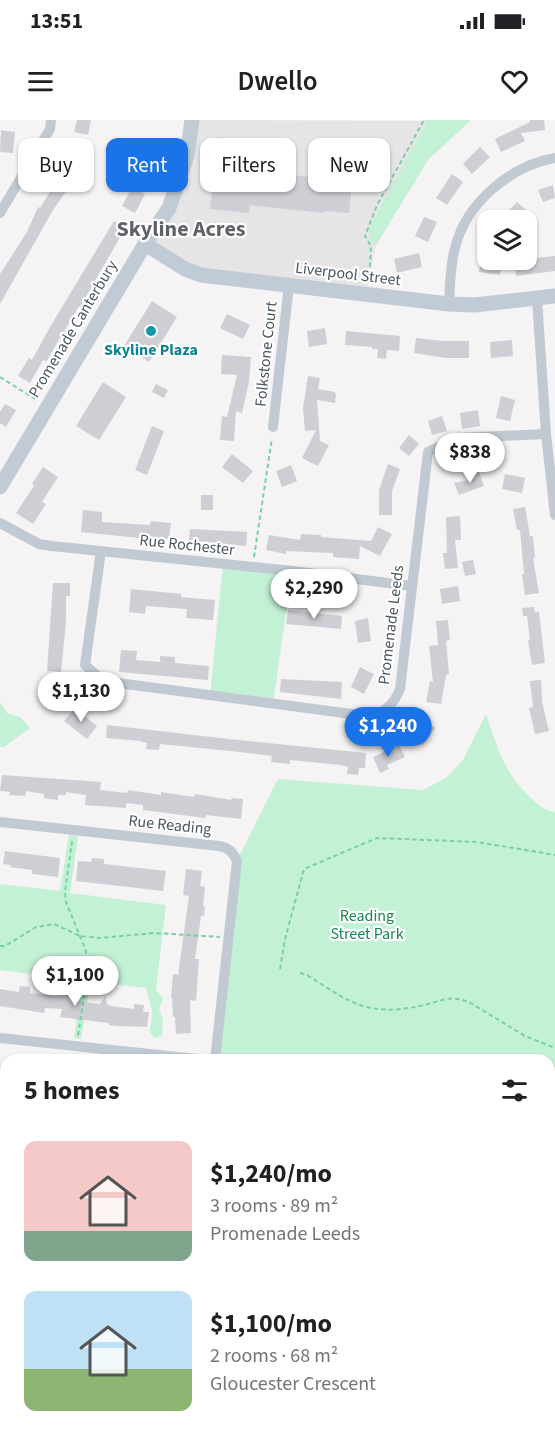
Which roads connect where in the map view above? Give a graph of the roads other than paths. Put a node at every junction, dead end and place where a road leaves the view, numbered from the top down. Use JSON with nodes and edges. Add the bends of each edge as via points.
{"nodes":[{"id":1,"x":51,"y":120,"type":"edge"},
{"id":2,"x":192,"y":120,"type":"edge"},
{"id":3,"x":555,"y":158,"type":"edge"},
{"id":4,"x":0,"y":213,"type":"edge"},
{"id":5,"x":145,"y":244,"type":"junction"},
{"id":6,"x":289,"y":285,"type":"junction"},
{"id":7,"x":555,"y":296,"type":"edge"},
{"id":8,"x":537,"y":299,"type":"junction"},
{"id":9,"x":449,"y":304,"type":"junction"},
{"id":10,"x":273,"y":426,"type":"road end"},
{"id":11,"x":546,"y":434,"type":"junction"},
{"id":12,"x":0,"y":487,"type":"edge"},
{"id":13,"x":555,"y":515,"type":"edge"},
{"id":14,"x":0,"y":523,"type":"edge"},
{"id":15,"x":101,"y":551,"type":"junction"},
{"id":16,"x":412,"y":586,"type":"junction"},
{"id":17,"x":0,"y":822,"type":"edge"},
{"id":18,"x":0,"y":1038,"type":"edge"},
{"id":19,"x":150,"y":1054,"type":"edge"},
{"id":20,"x":216,"y":1054,"type":"edge"}],
"edges":[{"from":1,"to":4,"type":"street","via":[[50,129]]},
{"from":2,"to":5,"type":"street","name":"Promenade Canterbury","via":[[187,156],[169,208]]},
{"from":3,"to":9,"type":"street","via":[[518,172],[489,192],[477,206],[455,248]]},
{"from":5,"to":6,"type":"street","name":"Liverpool Street","via":[[201,275]]},
{"from":5,"to":12,"type":"street","name":"Promenade Canterbury"},
{"from":6,"to":9,"type":"street","name":"Liverpool Street"},
{"from":6,"to":10,"type":"street","name":"Folkstone Court"},
{"from":7,"to":8,"type":"street","name":"Liverpool Street"},
{"from":8,"to":9,"type":"street","name":"Liverpool Street"},
{"from":8,"to":11,"type":"street"},
{"from":11,"to":13,"type":"street"},
{"from":11,"to":16,"type":"street","name":"Promenade Leeds","via":[[457,438],[428,452]]},
{"from":14,"to":15,"type":"street","name":"Rue Rochester","via":[[39,544]]},
{"from":15,"to":16,"type":"street","name":"Rue Rochester"},
{"from":15,"to":16,"type":"street","name":"Promenade Leeds","via":[[85,665],[103,681],[374,717],[394,702],[400,689]]},
{"from":17,"to":20,"type":"street","name":"Rue Reading","via":[[227,848],[234,853],[237,861]]},
{"from":18,"to":19,"type":"street"}]}
